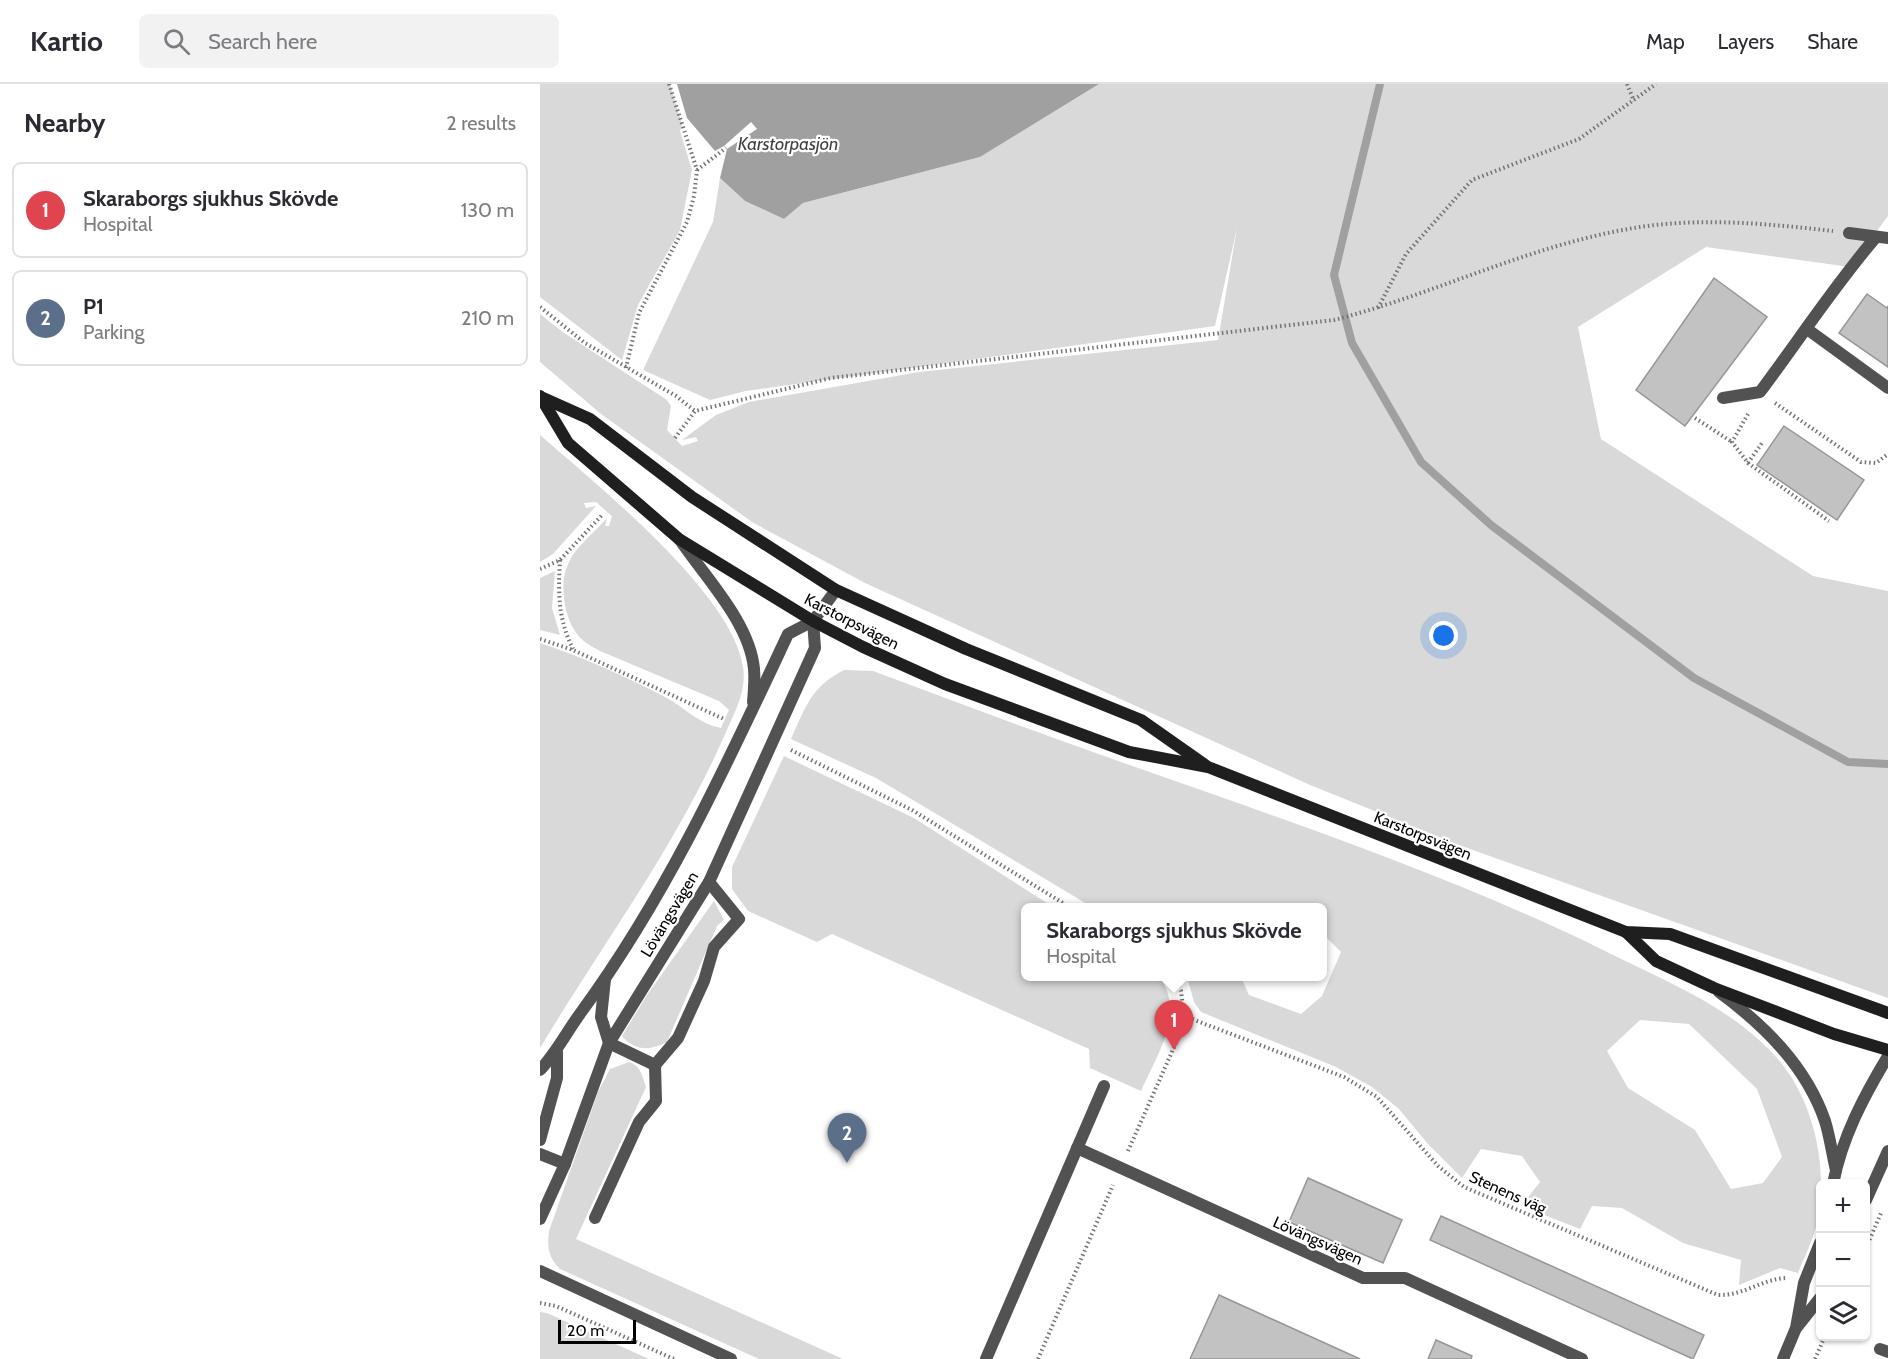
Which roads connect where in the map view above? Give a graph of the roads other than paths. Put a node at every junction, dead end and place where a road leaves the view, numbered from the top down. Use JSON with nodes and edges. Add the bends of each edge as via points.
{"nodes":[{"id":1,"x":1849,"y":233,"type":"road end"},
{"id":2,"x":1884,"y":236,"type":"edge"},
{"id":3,"x":1807,"y":329,"type":"junction"},
{"id":4,"x":1888,"y":388,"type":"edge"},
{"id":5,"x":542,"y":397,"type":"edge"},
{"id":6,"x":1723,"y":398,"type":"dead end"},
{"id":7,"x":679,"y":539,"type":"junction"},
{"id":8,"x":836,"y":590,"type":"junction"},
{"id":9,"x":813,"y":621,"type":"junction"},
{"id":10,"x":753,"y":709,"type":"junction"},
{"id":11,"x":1208,"y":767,"type":"junction"},
{"id":12,"x":709,"y":882,"type":"junction"},
{"id":13,"x":1626,"y":932,"type":"junction"},
{"id":14,"x":605,"y":979,"type":"junction"},
{"id":15,"x":1714,"y":988,"type":"junction"},
{"id":16,"x":1888,"y":1012,"type":"edge"},
{"id":17,"x":609,"y":1043,"type":"junction"},
{"id":18,"x":1888,"y":1050,"type":"edge"},
{"id":19,"x":557,"y":1052,"type":"junction"},
{"id":20,"x":1888,"y":1056,"type":"edge"},
{"id":21,"x":655,"y":1065,"type":"junction"},
{"id":22,"x":540,"y":1070,"type":"edge"},
{"id":23,"x":1104,"y":1086,"type":"dead end"},
{"id":24,"x":540,"y":1140,"type":"edge"},
{"id":25,"x":1077,"y":1148,"type":"junction"},
{"id":26,"x":1888,"y":1152,"type":"edge"},
{"id":27,"x":540,"y":1154,"type":"edge"},
{"id":28,"x":565,"y":1164,"type":"junction"},
{"id":29,"x":1836,"y":1170,"type":"junction"},
{"id":30,"x":1834,"y":1179,"type":"edge"},
{"id":31,"x":1870,"y":1191,"type":"edge"},
{"id":32,"x":595,"y":1218,"type":"dead end"},
{"id":33,"x":540,"y":1219,"type":"edge"},
{"id":34,"x":1816,"y":1255,"type":"edge"},
{"id":35,"x":540,"y":1271,"type":"edge"},
{"id":36,"x":1816,"y":1304,"type":"edge"},
{"id":37,"x":1796,"y":1328,"type":"junction"},
{"id":38,"x":731,"y":1359,"type":"edge"},
{"id":39,"x":986,"y":1359,"type":"edge"},
{"id":40,"x":1582,"y":1359,"type":"edge"},
{"id":41,"x":1783,"y":1359,"type":"edge"}],
"edges":[{"from":1,"to":2,"type":"street"},
{"from":2,"to":3,"type":"street","via":[[1841,279]]},
{"from":3,"to":4,"type":"street"},
{"from":3,"to":6,"type":"street","via":[[1760,392]]},
{"from":5,"to":7,"type":"main road","name":"Karstorpsvägen","via":[[568,443]]},
{"from":5,"to":8,"type":"main road","name":"Karstorpsvägen","via":[[590,419],[692,497]]},
{"from":7,"to":9,"type":"main road","name":"Karstorpsvägen"},
{"from":7,"to":10,"type":"street","name":"Lövängsvägen","via":[[722,597],[745,637],[754,668]]},
{"from":8,"to":9,"type":"street","name":"Lövängsvägen"},
{"from":8,"to":11,"type":"main road","name":"Karstorpsvägen","via":[[966,650],[1141,720]]},
{"from":9,"to":10,"type":"street","name":"Lövängsvägen","via":[[788,634]]},
{"from":9,"to":11,"type":"main road","name":"Karstorpsvägen","via":[[945,684],[1129,752]]},
{"from":9,"to":12,"type":"street","name":"Lövängsvägen","via":[[815,648]]},
{"from":10,"to":14,"type":"street","name":"Lövängsvägen","via":[[652,907]]},
{"from":11,"to":13,"type":"main road","name":"Karstorpsvägen"},
{"from":12,"to":17,"type":"street","name":"Lövängsvägen"},
{"from":12,"to":21,"type":"street","via":[[739,919],[714,948],[678,1038]]},
{"from":13,"to":15,"type":"main road","name":"Karstorpsvägen","via":[[1656,961]]},
{"from":13,"to":16,"type":"main road","name":"Karstorpsvägen","via":[[1670,934]]},
{"from":14,"to":17,"type":"street","via":[[602,1017]]},
{"from":14,"to":19,"type":"street","name":"Lövängsvägen"},
{"from":15,"to":18,"type":"main road","name":"Karstorpsvägen","via":[[1834,1034]]},
{"from":15,"to":29,"type":"street","via":[[1756,1019],[1812,1090],[1825,1122]]},
{"from":17,"to":21,"type":"street"},
{"from":17,"to":28,"type":"street","name":"Lövängsvägen"},
{"from":19,"to":22,"type":"street","name":"Lövängsvägen"},
{"from":19,"to":24,"type":"street","name":"Lövängsvägen","via":[[557,1078]]},
{"from":20,"to":29,"type":"street","via":[[1849,1130]]},
{"from":21,"to":32,"type":"street","via":[[656,1101],[639,1122]]},
{"from":23,"to":25,"type":"street"},
{"from":25,"to":39,"type":"street"},
{"from":25,"to":40,"type":"street","name":"Lövängsvägen","via":[[1363,1278],[1405,1278]]},
{"from":26,"to":31,"type":"street"},
{"from":27,"to":28,"type":"street"},
{"from":28,"to":33,"type":"street","name":"Lövängsvägen"},
{"from":29,"to":30,"type":"street"},
{"from":34,"to":37,"type":"street","via":[[1804,1283]]},
{"from":35,"to":38,"type":"street"},
{"from":36,"to":37,"type":"street"},
{"from":37,"to":41,"type":"street"}]}
